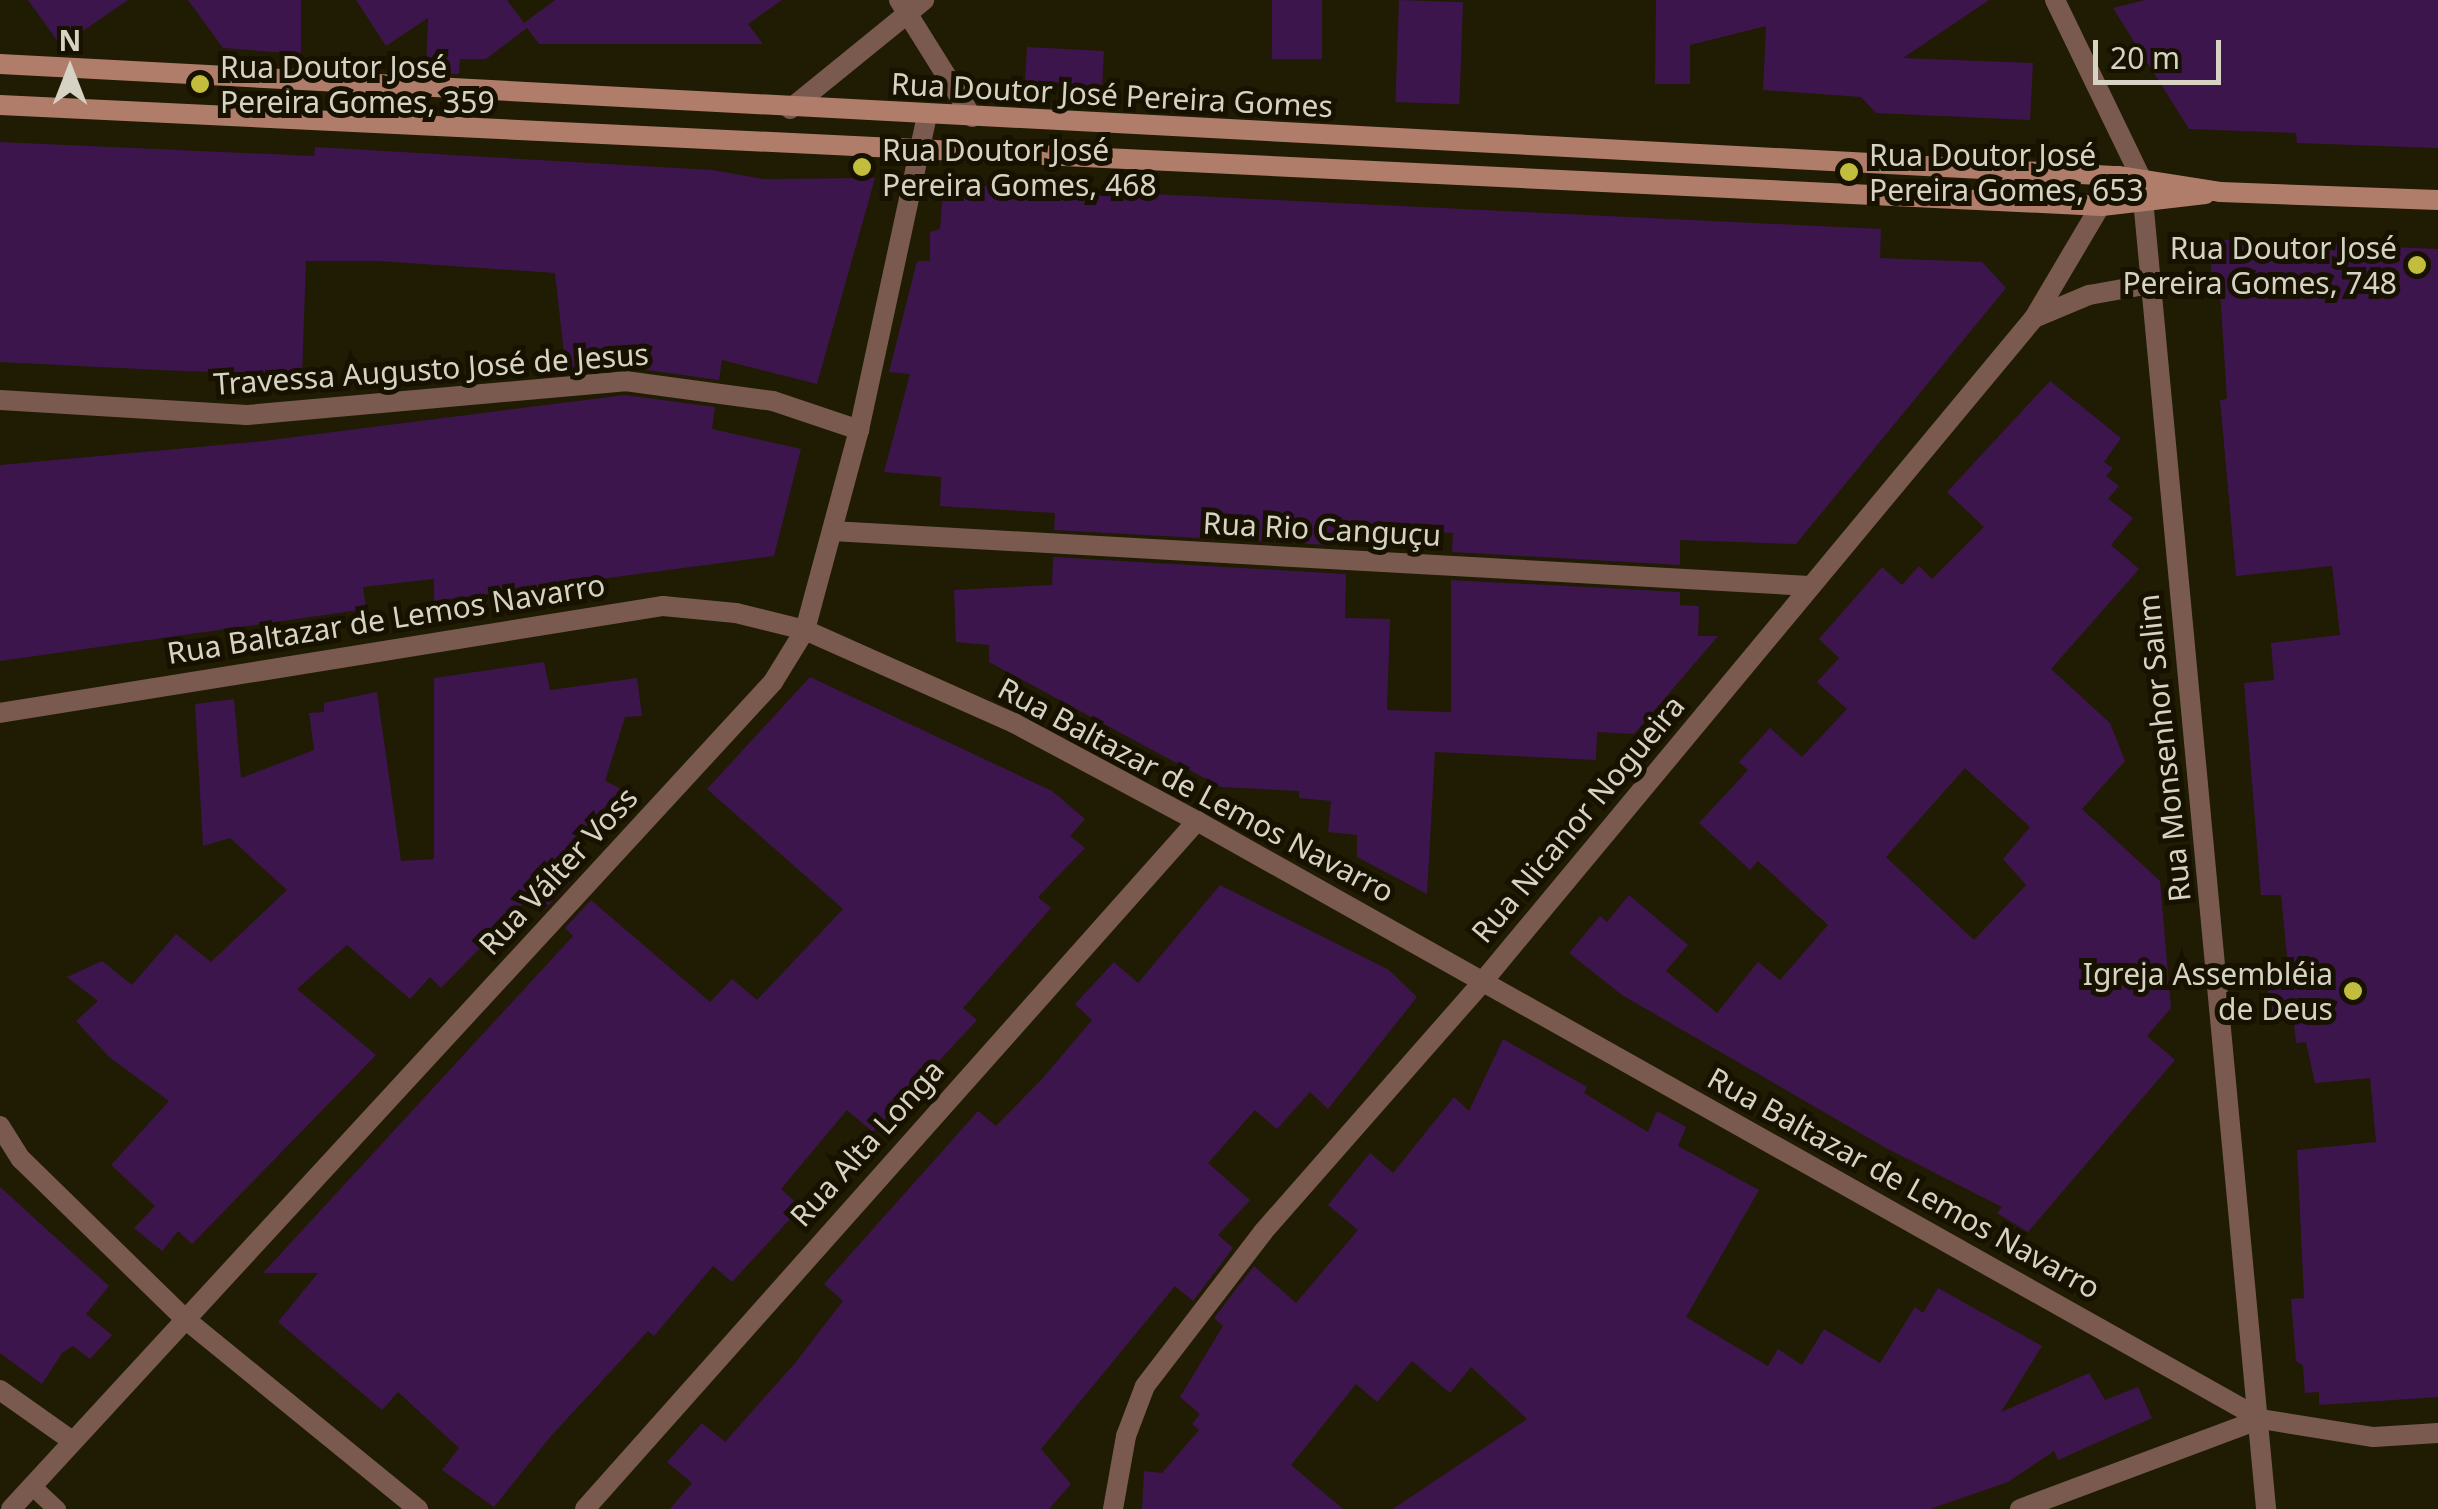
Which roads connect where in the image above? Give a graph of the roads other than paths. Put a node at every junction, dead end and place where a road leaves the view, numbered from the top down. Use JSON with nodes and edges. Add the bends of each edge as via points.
{"nodes":[{"id":1,"x":2055,"y":0,"type":"edge"},
{"id":2,"x":910,"y":4,"type":"edge"},
{"id":3,"x":0,"y":64,"type":"edge"},
{"id":4,"x":0,"y":105,"type":"edge"},
{"id":5,"x":790,"y":109,"type":"junction"},
{"id":6,"x":927,"y":116,"type":"junction"},
{"id":7,"x":972,"y":117,"type":"junction"},
{"id":8,"x":922,"y":150,"type":"junction"},
{"id":9,"x":2118,"y":176,"type":"junction"},
{"id":10,"x":2141,"y":178,"type":"junction"},
{"id":11,"x":2220,"y":192,"type":"junction"},
{"id":12,"x":2438,"y":200,"type":"edge"},
{"id":13,"x":2102,"y":206,"type":"junction"},
{"id":14,"x":2144,"y":206,"type":"junction"},
{"id":15,"x":2150,"y":284,"type":"junction"},
{"id":16,"x":2034,"y":318,"type":"junction"},
{"id":17,"x":0,"y":400,"type":"edge"},
{"id":18,"x":859,"y":430,"type":"junction"},
{"id":19,"x":832,"y":531,"type":"junction"},
{"id":20,"x":1809,"y":586,"type":"junction"},
{"id":21,"x":805,"y":630,"type":"junction"},
{"id":22,"x":0,"y":713,"type":"edge"},
{"id":23,"x":1197,"y":820,"type":"junction"},
{"id":24,"x":1484,"y":980,"type":"junction"},
{"id":25,"x":0,"y":1126,"type":"edge"},
{"id":26,"x":185,"y":1319,"type":"junction"},
{"id":27,"x":0,"y":1390,"type":"edge"},
{"id":28,"x":2261,"y":1419,"type":"junction"},
{"id":29,"x":2438,"y":1433,"type":"edge"},
{"id":30,"x":71,"y":1440,"type":"junction"},
{"id":31,"x":33,"y":1487,"type":"junction"},
{"id":32,"x":11,"y":1509,"type":"edge"},
{"id":33,"x":57,"y":1509,"type":"edge"},
{"id":34,"x":418,"y":1509,"type":"edge"},
{"id":35,"x":585,"y":1509,"type":"edge"},
{"id":36,"x":1113,"y":1509,"type":"edge"},
{"id":37,"x":2020,"y":1509,"type":"edge"},
{"id":38,"x":2266,"y":1509,"type":"edge"}],
"edges":[{"from":1,"to":10,"type":"street","name":"Rua Monsenhor Salim"},
{"from":2,"to":5,"type":"street"},
{"from":2,"to":7,"type":"street"},
{"from":3,"to":5,"type":"main road","name":"Rua Doutor José Pereira Gomes"},
{"from":4,"to":8,"type":"main road","name":"Rua Doutor José Pereira Gomes"},
{"from":5,"to":6,"type":"main road","name":"Rua Doutor José Pereira Gomes"},
{"from":6,"to":7,"type":"main road","name":"Rua Doutor José Pereira Gomes"},
{"from":6,"to":8,"type":"street","name":"Rua Válter Voss"},
{"from":7,"to":9,"type":"main road","name":"Rua Doutor José Pereira Gomes"},
{"from":8,"to":13,"type":"main road","name":"Rua Doutor José Pereira Gomes"},
{"from":8,"to":18,"type":"street","name":"Rua Válter Voss"},
{"from":9,"to":10,"type":"main road","name":"Rua Doutor José Pereira Gomes"},
{"from":9,"to":13,"type":"street","name":"Rua Nicanor Nogueira"},
{"from":10,"to":11,"type":"main road","name":"Rua Doutor José Pereira Gomes"},
{"from":10,"to":14,"type":"street","name":"Rua Monsenhor Salim"},
{"from":11,"to":12,"type":"main road","name":"Rua Doutor José Pereira Gomes"},
{"from":11,"to":14,"type":"main road","name":"Rua Doutor José Pereira Gomes"},
{"from":13,"to":14,"type":"main road","name":"Rua Doutor José Pereira Gomes"},
{"from":13,"to":16,"type":"street","name":"Rua Nicanor Nogueira"},
{"from":14,"to":15,"type":"street","name":"Rua Monsenhor Salim"},
{"from":15,"to":16,"type":"street","via":[[2089,295]]},
{"from":15,"to":28,"type":"street","name":"Rua Monsenhor Salim"},
{"from":16,"to":20,"type":"street","name":"Rua Nicanor Nogueira"},
{"from":17,"to":18,"type":"street","name":"Travessa Augusto José de Jesus","via":[[247,414],[625,381],[773,401]]},
{"from":18,"to":19,"type":"street","name":"Rua Válter Voss"},
{"from":19,"to":20,"type":"street","name":"Rua Rio Canguçu"},
{"from":19,"to":21,"type":"street","name":"Rua Válter Voss"},
{"from":20,"to":24,"type":"street","name":"Rua Nicanor Nogueira"},
{"from":21,"to":22,"type":"street","name":"Rua Baltazar de Lemos Navarro","via":[[736,613],[663,606]]},
{"from":21,"to":23,"type":"street","name":"Rua Baltazar de Lemos Navarro","via":[[1014,723]]},
{"from":21,"to":26,"type":"street","name":"Rua Válter Voss","via":[[773,682]]},
{"from":23,"to":24,"type":"street","name":"Rua Baltazar de Lemos Navarro"},
{"from":23,"to":35,"type":"street","name":"Rua Alta Longa","via":[[611,1472]]},
{"from":24,"to":28,"type":"street","name":"Rua Baltazar de Lemos Navarro"},
{"from":24,"to":36,"type":"street","name":"Rua Nicanor Nogueira","via":[[1263,1232],[1145,1386],[1126,1436]]},
{"from":25,"to":26,"type":"street","via":[[22,1159]]},
{"from":26,"to":30,"type":"street","name":"Rua Válter Voss"},
{"from":26,"to":34,"type":"street"},
{"from":27,"to":30,"type":"street"},
{"from":28,"to":29,"type":"street","via":[[2374,1437]]},
{"from":28,"to":37,"type":"street"},
{"from":28,"to":38,"type":"street","name":"Rua Monsenhor Salim"},
{"from":30,"to":31,"type":"street","name":"Rua Válter Voss"},
{"from":31,"to":32,"type":"street","name":"Rua Válter Voss"},
{"from":31,"to":33,"type":"lane"}]}
